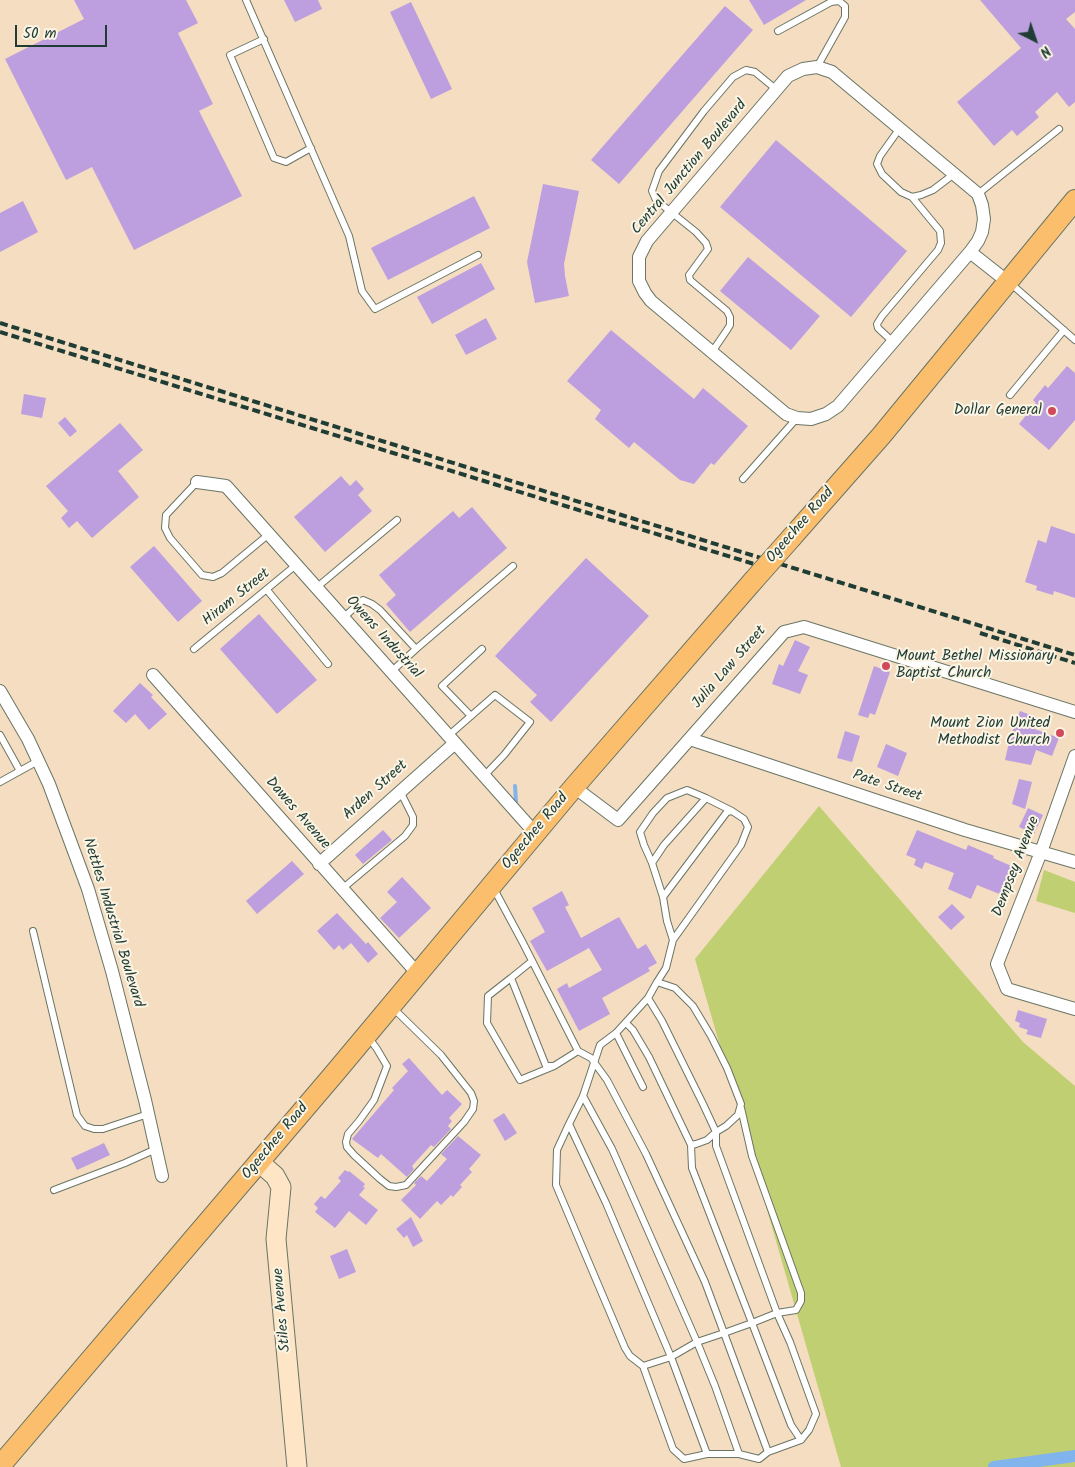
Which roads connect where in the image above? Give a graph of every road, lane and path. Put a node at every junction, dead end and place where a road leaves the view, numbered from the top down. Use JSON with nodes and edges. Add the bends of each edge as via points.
{"nodes":[{"id":1,"x":246,"y":0,"type":"edge"},
{"id":2,"x":778,"y":31,"type":"dead end"},
{"id":3,"x":264,"y":39,"type":"junction"},
{"id":4,"x":817,"y":67,"type":"junction"},
{"id":5,"x":776,"y":90,"type":"junction"},
{"id":6,"x":900,"y":128,"type":"junction"},
{"id":7,"x":1059,"y":129,"type":"dead end"},
{"id":8,"x":311,"y":148,"type":"junction"},
{"id":9,"x":954,"y":174,"type":"junction"},
{"id":10,"x":978,"y":194,"type":"junction"},
{"id":11,"x":912,"y":197,"type":"junction"},
{"id":12,"x":1075,"y":200,"type":"edge"},
{"id":13,"x":672,"y":213,"type":"junction"},
{"id":14,"x":970,"y":252,"type":"junction"},
{"id":15,"x":478,"y":255,"type":"dead end"},
{"id":16,"x":1008,"y":282,"type":"junction"},
{"id":17,"x":1064,"y":330,"type":"junction"},
{"id":18,"x":1075,"y":340,"type":"edge"},
{"id":19,"x":893,"y":342,"type":"junction"},
{"id":20,"x":712,"y":352,"type":"junction"},
{"id":21,"x":1010,"y":395,"type":"dead end"},
{"id":22,"x":797,"y":418,"type":"junction"},
{"id":23,"x":743,"y":479,"type":"dead end"},
{"id":24,"x":197,"y":482,"type":"joint"},
{"id":25,"x":397,"y":520,"type":"dead end"},
{"id":26,"x":269,"y":534,"type":"junction"},
{"id":27,"x":296,"y":565,"type":"junction"},
{"id":28,"x":513,"y":566,"type":"dead end"},
{"id":29,"x":316,"y":588,"type":"junction"},
{"id":30,"x":267,"y":590,"type":"junction"},
{"id":31,"x":343,"y":618,"type":"junction"},
{"id":32,"x":482,"y":648,"type":"dead end"},
{"id":33,"x":194,"y":649,"type":"dead end"},
{"id":34,"x":416,"y":649,"type":"junction"},
{"id":35,"x":328,"y":664,"type":"dead end"},
{"id":36,"x":391,"y":672,"type":"junction"},
{"id":37,"x":153,"y":675,"type":"dead end"},
{"id":38,"x":0,"y":691,"type":"edge"},
{"id":39,"x":1075,"y":712,"type":"edge"},
{"id":40,"x":471,"y":716,"type":"junction"},
{"id":41,"x":0,"y":735,"type":"edge"},
{"id":42,"x":690,"y":739,"type":"junction"},
{"id":43,"x":452,"y":740,"type":"junction"},
{"id":44,"x":1075,"y":756,"type":"edge"},
{"id":45,"x":38,"y":761,"type":"junction"},
{"id":46,"x":20,"y":771,"type":"junction"},
{"id":47,"x":484,"y":776,"type":"junction"},
{"id":48,"x":0,"y":782,"type":"edge"},
{"id":49,"x":574,"y":787,"type":"junction"},
{"id":50,"x":400,"y":792,"type":"junction"},
{"id":51,"x":706,"y":798,"type":"junction"},
{"id":52,"x":732,"y":811,"type":"junction"},
{"id":53,"x":536,"y":834,"type":"junction"},
{"id":54,"x":1041,"y":852,"type":"junction"},
{"id":55,"x":1075,"y":862,"type":"edge"},
{"id":56,"x":652,"y":863,"type":"junction"},
{"id":57,"x":319,"y":864,"type":"junction"},
{"id":58,"x":492,"y":886,"type":"junction"},
{"id":59,"x":342,"y":889,"type":"junction"},
{"id":60,"x":663,"y":897,"type":"junction"},
{"id":61,"x":33,"y":931,"type":"dead end"},
{"id":62,"x":673,"y":940,"type":"junction"},
{"id":63,"x":532,"y":961,"type":"junction"},
{"id":64,"x":418,"y":974,"type":"junction"},
{"id":65,"x":511,"y":978,"type":"junction"},
{"id":66,"x":657,"y":982,"type":"junction"},
{"id":67,"x":648,"y":998,"type":"junction"},
{"id":68,"x":391,"y":1006,"type":"junction"},
{"id":69,"x":1075,"y":1008,"type":"edge"},
{"id":70,"x":626,"y":1022,"type":"junction"},
{"id":71,"x":616,"y":1033,"type":"junction"},
{"id":72,"x":366,"y":1036,"type":"junction"},
{"id":73,"x":578,"y":1051,"type":"junction"},
{"id":74,"x":594,"y":1062,"type":"junction"},
{"id":75,"x":554,"y":1066,"type":"junction"},
{"id":76,"x":644,"y":1087,"type":"dead end"},
{"id":77,"x":583,"y":1096,"type":"junction"},
{"id":78,"x":741,"y":1104,"type":"junction"},
{"id":79,"x":148,"y":1114,"type":"junction"},
{"id":80,"x":569,"y":1124,"type":"junction"},
{"id":81,"x":716,"y":1132,"type":"junction"},
{"id":82,"x":691,"y":1145,"type":"junction"},
{"id":83,"x":156,"y":1149,"type":"junction"},
{"id":84,"x":259,"y":1162,"type":"junction"},
{"id":85,"x":162,"y":1176,"type":"dead end"},
{"id":86,"x":54,"y":1190,"type":"dead end"},
{"id":87,"x":777,"y":1313,"type":"junction"},
{"id":88,"x":752,"y":1323,"type":"junction"},
{"id":89,"x":724,"y":1333,"type":"junction"},
{"id":90,"x":697,"y":1342,"type":"junction"},
{"id":91,"x":671,"y":1357,"type":"junction"},
{"id":92,"x":643,"y":1366,"type":"junction"},
{"id":93,"x":801,"y":1440,"type":"junction"},
{"id":94,"x":768,"y":1452,"type":"junction"},
{"id":95,"x":707,"y":1454,"type":"junction"},
{"id":96,"x":739,"y":1454,"type":"junction"},
{"id":97,"x":0,"y":1466,"type":"edge"},
{"id":98,"x":297,"y":1467,"type":"edge"}],
"edges":[{"from":1,"to":3,"type":"lane"},
{"from":2,"to":4,"type":"lane","via":[[831,2],[839,1],[845,6],[846,17]]},
{"from":3,"to":8,"type":"lane"},
{"from":3,"to":8,"type":"lane","via":[[230,55],[274,158],[286,162]]},
{"from":4,"to":5,"type":"street","name":"Central Junction Boulevard","via":[[788,76]]},
{"from":4,"to":6,"type":"street","via":[[832,72]]},
{"from":5,"to":13,"type":"street","name":"Central Junction Boulevard"},
{"from":5,"to":13,"type":"lane","via":[[755,72],[746,70],[734,77],[704,111],[659,171],[652,191],[656,200]]},
{"from":6,"to":9,"type":"street"},
{"from":6,"to":11,"type":"lane","via":[[877,164],[882,174],[901,192]]},
{"from":7,"to":10,"type":"lane"},
{"from":8,"to":15,"type":"lane","via":[[349,236],[362,291],[375,308]]},
{"from":9,"to":10,"type":"street"},
{"from":9,"to":11,"type":"lane","via":[[933,190]]},
{"from":10,"to":14,"type":"street","via":[[984,219],[982,232]]},
{"from":11,"to":19,"type":"lane","via":[[940,231],[941,243],[877,324]]},
{"from":12,"to":16,"type":"main road","name":"Ogeechee Road"},
{"from":13,"to":20,"type":"street","name":"Central Junction Boulevard","via":[[647,241],[639,257],[639,281],[651,301]]},
{"from":13,"to":20,"type":"lane","via":[[696,232],[708,249],[689,275],[690,280],[730,317],[728,330]]},
{"from":14,"to":16,"type":"street"},
{"from":14,"to":19,"type":"street"},
{"from":16,"to":17,"type":"lane"},
{"from":16,"to":49,"type":"main road","name":"Ogeechee Road","bridge":true,"via":[[881,436]]},
{"from":17,"to":18,"type":"lane"},
{"from":17,"to":21,"type":"lane"},
{"from":19,"to":22,"type":"street","via":[[838,406],[811,419]]},
{"from":20,"to":22,"type":"street","name":"Central Junction Boulevard","via":[[786,414]]},
{"from":22,"to":23,"type":"lane"},
{"from":24,"to":26,"type":"street","name":"Owens Industrial","via":[[226,486]]},
{"from":24,"to":26,"type":"lane","via":[[166,515],[165,528],[202,575],[213,577],[222,573]]},
{"from":25,"to":29,"type":"lane"},
{"from":26,"to":27,"type":"street","name":"Owens Industrial"},
{"from":27,"to":29,"type":"street","name":"Owens Industrial"},
{"from":27,"to":30,"type":"lane","name":"Hiram Street"},
{"from":28,"to":34,"type":"lane"},
{"from":29,"to":31,"type":"street","name":"Owens Industrial"},
{"from":30,"to":33,"type":"lane","name":"Hiram Street"},
{"from":30,"to":35,"type":"lane"},
{"from":31,"to":34,"type":"lane","via":[[363,600],[380,610]]},
{"from":31,"to":36,"type":"street","name":"Owens Industrial"},
{"from":32,"to":40,"type":"lane","via":[[442,686]]},
{"from":34,"to":36,"type":"lane"},
{"from":36,"to":43,"type":"street","name":"Owens Industrial"},
{"from":37,"to":57,"type":"street","name":"Dawes Avenue"},
{"from":38,"to":45,"type":"street","name":"Nettles Industrial Boulevard"},
{"from":39,"to":42,"type":"street","name":"Julia Law Street","via":[[804,627],[784,632]]},
{"from":40,"to":43,"type":"lane"},
{"from":40,"to":47,"type":"lane","via":[[495,695],[530,722]]},
{"from":41,"to":46,"type":"lane"},
{"from":42,"to":49,"type":"street","name":"Julia Law Street","via":[[618,820]]},
{"from":42,"to":54,"type":"street","name":"Pate Street"},
{"from":43,"to":47,"type":"street","name":"Owens Industrial"},
{"from":43,"to":50,"type":"street","name":"Arden Street"},
{"from":44,"to":54,"type":"street","name":"Dempsey Avenue"},
{"from":45,"to":46,"type":"lane"},
{"from":45,"to":79,"type":"street","name":"Nettles Industrial Boulevard","via":[[88,889]]},
{"from":46,"to":48,"type":"lane"},
{"from":47,"to":53,"type":"street","name":"Owens Industrial"},
{"from":49,"to":53,"type":"main road","name":"Ogeechee Road"},
{"from":50,"to":57,"type":"street","name":"Arden Street"},
{"from":50,"to":59,"type":"lane","via":[[413,816],[413,826]]},
{"from":51,"to":52,"type":"lane"},
{"from":51,"to":56,"type":"lane"},
{"from":51,"to":56,"type":"lane","via":[[687,790],[667,798],[653,813],[640,832]]},
{"from":52,"to":60,"type":"lane","via":[[727,812]]},
{"from":52,"to":62,"type":"lane","via":[[744,819],[748,827],[741,845]]},
{"from":53,"to":58,"type":"main road","name":"Ogeechee Road"},
{"from":54,"to":55,"type":"street","name":"Pate Street"},
{"from":54,"to":69,"type":"street","name":"Dempsey Avenue","via":[[997,964],[1008,989]]},
{"from":56,"to":60,"type":"lane"},
{"from":57,"to":59,"type":"street","name":"Dawes Avenue"},
{"from":58,"to":63,"type":"lane"},
{"from":58,"to":64,"type":"main road","name":"Ogeechee Road"},
{"from":59,"to":64,"type":"street","name":"Dawes Avenue"},
{"from":60,"to":62,"type":"lane"},
{"from":61,"to":79,"type":"lane","via":[[77,1115],[85,1126],[103,1129]]},
{"from":62,"to":66,"type":"lane","via":[[666,968]]},
{"from":63,"to":65,"type":"lane"},
{"from":63,"to":73,"type":"lane"},
{"from":64,"to":68,"type":"main road","name":"Ogeechee Road"},
{"from":65,"to":75,"type":"lane","via":[[546,1066]]},
{"from":65,"to":75,"type":"lane","via":[[488,996],[487,1023],[520,1080]]},
{"from":66,"to":67,"type":"lane"},
{"from":66,"to":78,"type":"lane","via":[[675,988],[693,1006],[723,1060]]},
{"from":67,"to":70,"type":"lane"},
{"from":67,"to":81,"type":"lane"},
{"from":68,"to":72,"type":"main road","name":"Ogeechee Road"},
{"from":68,"to":72,"type":"lane","via":[[441,1055],[474,1101],[473,1109],[464,1122],[406,1185],[389,1186],[347,1147],[348,1134],[374,1100],[387,1066]]},
{"from":70,"to":71,"type":"lane"},
{"from":70,"to":82,"type":"lane","via":[[648,1057]]},
{"from":71,"to":74,"type":"lane","via":[[600,1045]]},
{"from":71,"to":76,"type":"lane"},
{"from":72,"to":84,"type":"main road","name":"Ogeechee Road"},
{"from":73,"to":74,"type":"lane"},
{"from":73,"to":75,"type":"lane"},
{"from":74,"to":77,"type":"lane"},
{"from":74,"to":89,"type":"lane","via":[[646,1154],[705,1282]]},
{"from":77,"to":80,"type":"lane"},
{"from":77,"to":90,"type":"lane","via":[[612,1149]]},
{"from":78,"to":81,"type":"lane","via":[[738,1115]]},
{"from":78,"to":87,"type":"lane","via":[[752,1156],[801,1293],[796,1310]]},
{"from":79,"to":83,"type":"street","name":"Nettles Industrial Boulevard"},
{"from":80,"to":91,"type":"lane"},
{"from":80,"to":92,"type":"lane","via":[[557,1150],[556,1185],[625,1348]]},
{"from":81,"to":82,"type":"lane","via":[[707,1140]]},
{"from":81,"to":87,"type":"lane","via":[[716,1146]]},
{"from":82,"to":88,"type":"lane","via":[[692,1168]]},
{"from":83,"to":85,"type":"street","name":"Nettles Industrial Boulevard"},
{"from":83,"to":86,"type":"lane"},
{"from":84,"to":97,"type":"main road","name":"Ogeechee Road"},
{"from":84,"to":98,"type":"street","name":"Stiles Avenue","via":[[281,1187],[276,1238]]},
{"from":87,"to":88,"type":"lane"},
{"from":87,"to":93,"type":"lane","via":[[816,1414]]},
{"from":88,"to":89,"type":"lane"},
{"from":88,"to":93,"type":"lane","via":[[791,1425]]},
{"from":89,"to":90,"type":"lane"},
{"from":89,"to":94,"type":"lane"},
{"from":90,"to":91,"type":"lane"},
{"from":90,"to":96,"type":"lane"},
{"from":91,"to":92,"type":"lane"},
{"from":91,"to":95,"type":"lane"},
{"from":92,"to":95,"type":"lane","via":[[672,1449],[684,1459]]},
{"from":93,"to":94,"type":"lane"},
{"from":94,"to":96,"type":"lane","via":[[759,1459]]},
{"from":95,"to":96,"type":"lane"}]}
